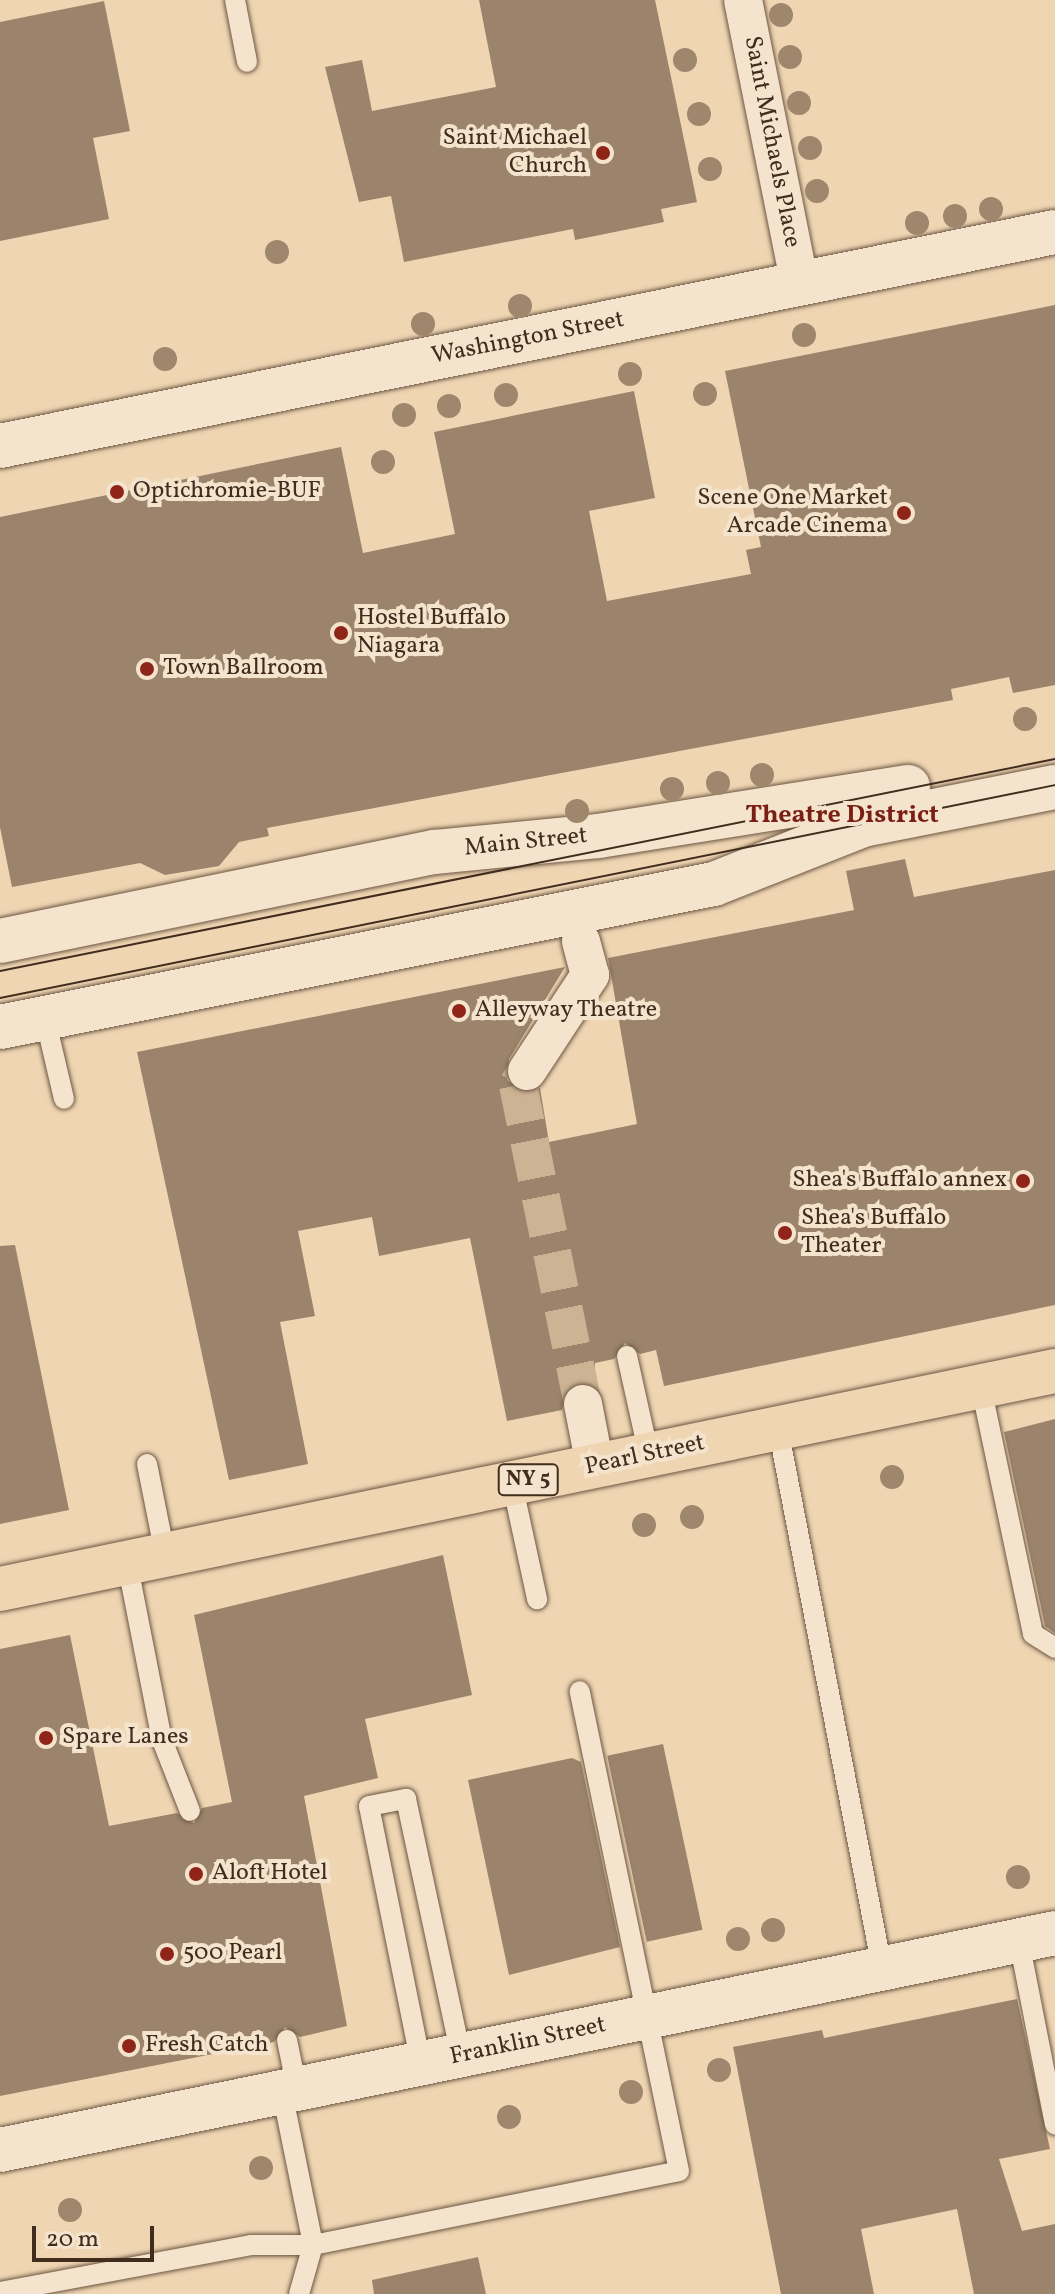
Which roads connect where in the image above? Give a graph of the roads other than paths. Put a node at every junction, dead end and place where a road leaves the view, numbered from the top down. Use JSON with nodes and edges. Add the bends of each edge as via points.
{"nodes":[{"id":1,"x":235,"y":0,"type":"edge"},
{"id":2,"x":743,"y":0,"type":"edge"},
{"id":3,"x":247,"y":62,"type":"dead end"},
{"id":4,"x":1055,"y":232,"type":"edge"},
{"id":5,"x":800,"y":284,"type":"junction"},
{"id":6,"x":0,"y":446,"type":"edge"},
{"id":7,"x":1055,"y":757,"type":"edge"},
{"id":8,"x":1055,"y":787,"type":"edge"},
{"id":9,"x":0,"y":941,"type":"edge"},
{"id":10,"x":581,"y":941,"type":"dead end"},
{"id":11,"x":45,"y":1018,"type":"junction"},
{"id":12,"x":0,"y":1027,"type":"edge"},
{"id":13,"x":527,"y":1071,"type":"tunnel mouth"},
{"id":14,"x":64,"y":1099,"type":"dead end"},
{"id":15,"x":627,"y":1356,"type":"dead end"},
{"id":16,"x":1055,"y":1371,"type":"edge"},
{"id":17,"x":981,"y":1387,"type":"junction"},
{"id":18,"x":583,"y":1404,"type":"tunnel mouth"},
{"id":19,"x":778,"y":1428,"type":"junction"},
{"id":20,"x":649,"y":1455,"type":"junction"},
{"id":21,"x":147,"y":1464,"type":"dead end"},
{"id":22,"x":595,"y":1466,"type":"junction"},
{"id":23,"x":512,"y":1483,"type":"junction"},
{"id":24,"x":146,"y":1558,"type":"junction"},
{"id":25,"x":0,"y":1589,"type":"edge"},
{"id":26,"x":537,"y":1599,"type":"dead end"},
{"id":27,"x":1055,"y":1648,"type":"edge"},
{"id":28,"x":580,"y":1691,"type":"dead end"},
{"id":29,"x":190,"y":1811,"type":"dead end"},
{"id":30,"x":1037,"y":1937,"type":"edge"},
{"id":31,"x":882,"y":1968,"type":"junction"},
{"id":32,"x":646,"y":2017,"type":"junction"},
{"id":33,"x":287,"y":2040,"type":"dead end"},
{"id":34,"x":441,"y":2060,"type":"junction"},
{"id":35,"x":289,"y":2091,"type":"junction"},
{"id":36,"x":1055,"y":2125,"type":"edge"},
{"id":37,"x":0,"y":2150,"type":"edge"},
{"id":38,"x":313,"y":2245,"type":"junction"},
{"id":39,"x":0,"y":2292,"type":"edge"},
{"id":40,"x":299,"y":2294,"type":"edge"}],
"edges":[{"from":1,"to":3,"type":"lane"},
{"from":2,"to":5,"type":"street","name":"Saint Michaels Place"},
{"from":4,"to":5,"type":"main road","name":"Washington Street"},
{"from":5,"to":6,"type":"main road","name":"Washington Street"},
{"from":7,"to":9,"type":"main road","name":"Main Street","via":[[856,797],[435,852]]},
{"from":8,"to":11,"type":"main road","via":[[863,825],[714,884]]},
{"from":10,"to":13,"type":"street","via":[[590,975]]},
{"from":11,"to":12,"type":"main road"},
{"from":11,"to":14,"type":"lane"},
{"from":15,"to":20,"type":"lane"},
{"from":16,"to":17,"type":"main road","name":"Pearl Street","number":"NY 5"},
{"from":17,"to":19,"type":"main road","name":"Pearl Street","number":"NY 5"},
{"from":17,"to":27,"type":"lane","via":[[1033,1634]]},
{"from":18,"to":22,"type":"street"},
{"from":19,"to":20,"type":"main road","name":"Pearl Street","number":"NY 5"},
{"from":19,"to":31,"type":"lane"},
{"from":20,"to":22,"type":"main road","name":"Pearl Street","number":"NY 5"},
{"from":21,"to":24,"type":"lane"},
{"from":22,"to":23,"type":"main road","name":"Pearl Street","number":"NY 5"},
{"from":23,"to":24,"type":"main road","name":"Pearl Street","number":"NY 5"},
{"from":23,"to":26,"type":"lane"},
{"from":24,"to":25,"type":"main road","name":"Pearl Street","number":"NY 5"},
{"from":24,"to":29,"type":"lane","via":[[162,1740]]},
{"from":28,"to":32,"type":"lane"},
{"from":30,"to":31,"type":"main road","name":"Franklin Street"},
{"from":30,"to":36,"type":"lane"},
{"from":31,"to":32,"type":"main road","name":"Franklin Street"},
{"from":32,"to":34,"type":"main road","name":"Franklin Street"},
{"from":32,"to":38,"type":"lane","via":[[679,2171]]},
{"from":33,"to":35,"type":"lane"},
{"from":34,"to":34,"type":"lane","via":[[406,1799],[369,1806]]},
{"from":34,"to":35,"type":"main road","name":"Franklin Street"},
{"from":35,"to":37,"type":"main road","name":"Franklin Street"},
{"from":35,"to":38,"type":"lane"},
{"from":38,"to":39,"type":"lane","via":[[251,2245]]},
{"from":38,"to":40,"type":"lane"}]}
